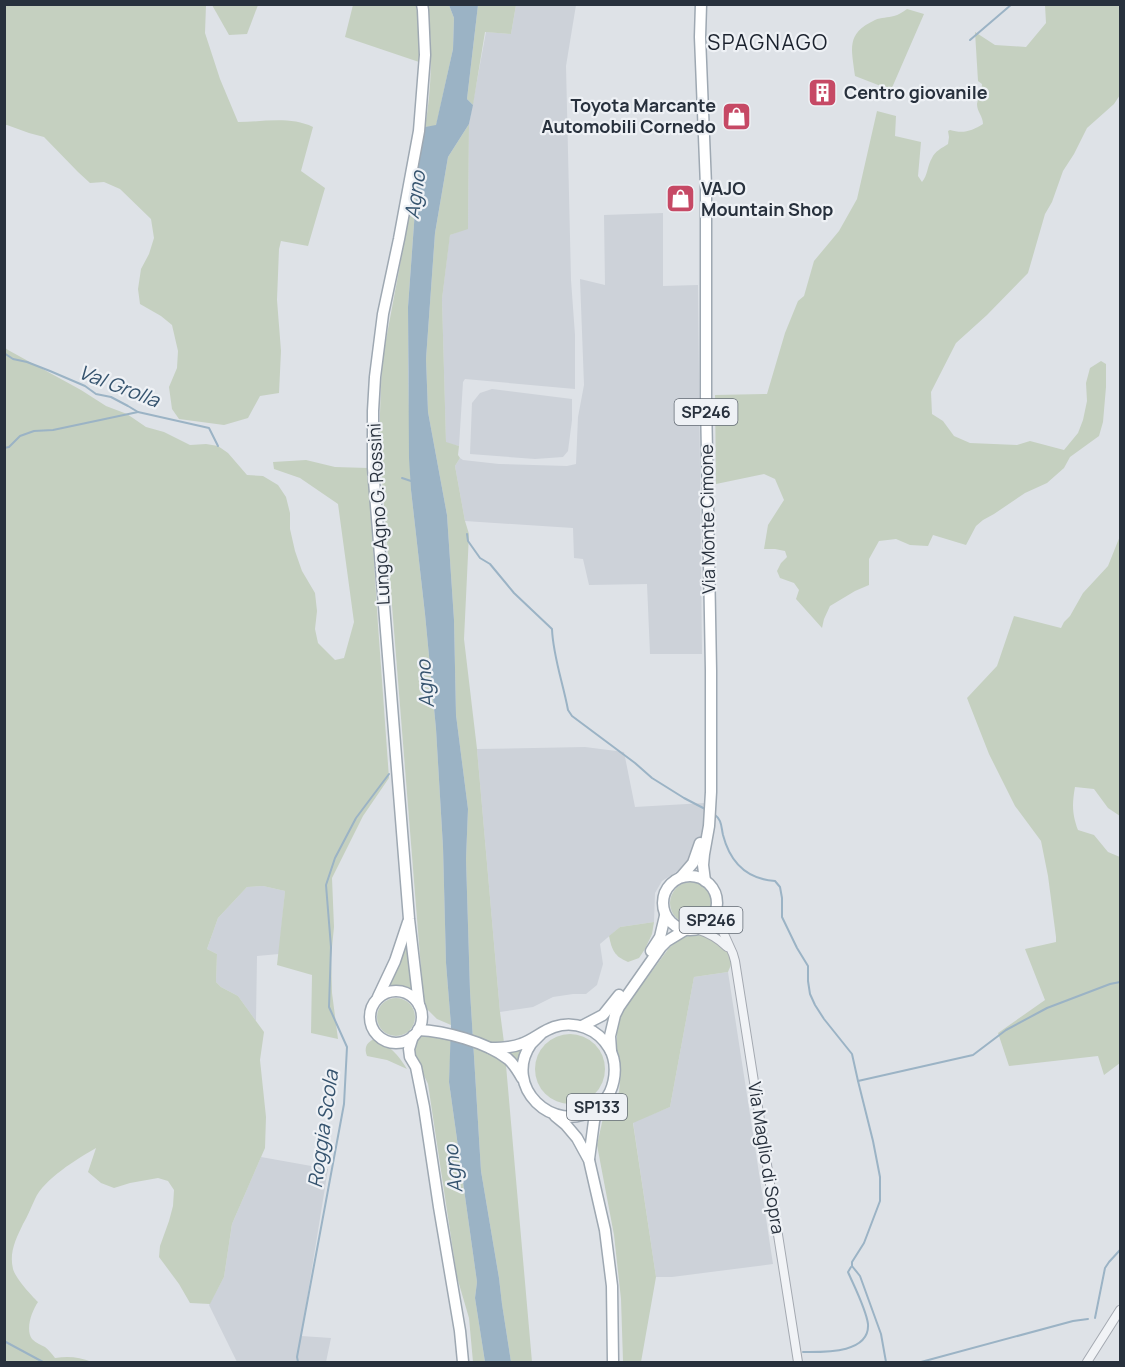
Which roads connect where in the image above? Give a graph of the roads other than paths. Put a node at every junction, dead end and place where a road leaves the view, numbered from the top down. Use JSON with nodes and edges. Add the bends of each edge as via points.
{"nodes":[{"id":1,"x":422,"y":4,"type":"edge"},
{"id":2,"x":701,"y":4,"type":"edge"},
{"id":3,"x":709,"y":819,"type":"junction"},
{"id":4,"x":681,"y":877,"type":"junction"},
{"id":5,"x":705,"y":881,"type":"junction"},
{"id":6,"x":715,"y":914,"type":"junction"},
{"id":7,"x":666,"y":916,"type":"junction"},
{"id":8,"x":409,"y":919,"type":"junction"},
{"id":9,"x":691,"y":930,"type":"junction"},
{"id":10,"x":734,"y":954,"type":"junction"},
{"id":11,"x":377,"y":999,"type":"junction"},
{"id":12,"x":420,"y":1009,"type":"junction"},
{"id":13,"x":582,"y":1026,"type":"junction"},
{"id":14,"x":432,"y":1027,"type":"junction"},
{"id":15,"x":415,"y":1033,"type":"junction"},
{"id":16,"x":541,"y":1034,"type":"junction"},
{"id":17,"x":392,"y":1042,"type":"junction"},
{"id":18,"x":490,"y":1048,"type":"junction"},
{"id":19,"x":611,"y":1051,"type":"junction"},
{"id":20,"x":418,"y":1079,"type":"junction"},
{"id":21,"x":525,"y":1084,"type":"junction"},
{"id":22,"x":599,"y":1106,"type":"junction"},
{"id":23,"x":552,"y":1114,"type":"junction"},
{"id":24,"x":589,"y":1160,"type":"junction"},
{"id":25,"x":1120,"y":1310,"type":"edge"},
{"id":26,"x":462,"y":1362,"type":"edge"},
{"id":27,"x":614,"y":1362,"type":"edge"},
{"id":28,"x":798,"y":1362,"type":"edge"},
{"id":29,"x":1087,"y":1362,"type":"edge"}],
"edges":[{"from":1,"to":8,"type":"main road","name":"Lungo Agno G. Rossini","via":[[425,55],[419,131],[383,314],[373,411],[373,468]]},
{"from":2,"to":3,"type":"main road","name":"Via Monte Cimone","number":"SP246","via":[[711,670]]},
{"from":3,"to":4,"type":"main road","name":"Via Monte Cimone","number":"SP246","via":[[704,824],[695,858]]},
{"from":3,"to":5,"type":"main road","name":"Via Monte Cimone","number":"SP246","via":[[703,865]]},
{"from":4,"to":5,"type":"main road","number":"SP246"},
{"from":4,"to":7,"type":"main road","number":"SP246","via":[[664,893]]},
{"from":5,"to":6,"type":"main road","number":"SP246","via":[[716,898]]},
{"from":6,"to":9,"type":"main road","number":"SP246","via":[[704,926]]},
{"from":6,"to":10,"type":"street","name":"Via Maglio di Sopra"},
{"from":7,"to":9,"type":"main road","number":"SP246","via":[[677,927]]},
{"from":7,"to":13,"type":"main road","via":[[656,944],[612,1004],[603,1015]]},
{"from":8,"to":11,"type":"main road","name":"Lungo Agno G. Rossini"},
{"from":8,"to":12,"type":"main road","name":"Lungo Agno G. Rossini"},
{"from":9,"to":10,"type":"street","via":[[716,937]]},
{"from":9,"to":19,"type":"main road","number":"SP133","via":[[661,947],[619,1006],[610,1036]]},
{"from":10,"to":28,"type":"street","name":"Via Maglio di Sopra"},
{"from":11,"to":12,"type":"main road","via":[[400,991],[414,999]]},
{"from":11,"to":17,"type":"main road","name":"Lungo Agno G. Rossini","via":[[372,1006],[371,1024],[380,1037]]},
{"from":12,"to":14,"type":"main road"},
{"from":12,"to":15,"type":"main road","name":"Lungo Agno G. Rossini","via":[[422,1018]]},
{"from":13,"to":16,"type":"main road","via":[[568,1024]]},
{"from":13,"to":19,"type":"main road","via":[[604,1040]]},
{"from":14,"to":15,"type":"main road"},
{"from":14,"to":18,"type":"main road"},
{"from":15,"to":17,"type":"main road","via":[[406,1040]]},
{"from":15,"to":20,"type":"main road","name":"Lungo Agno G. Rossini","via":[[409,1049]]},
{"from":16,"to":18,"type":"main road","via":[[516,1046]]},
{"from":16,"to":21,"type":"main road","via":[[525,1056]]},
{"from":17,"to":20,"type":"main road","name":"Lungo Agno G. Rossini"},
{"from":18,"to":21,"type":"main road","via":[[508,1059]]},
{"from":19,"to":22,"type":"main road","number":"SP133","via":[[614,1080]]},
{"from":20,"to":26,"type":"main road","name":"Lungo Agno G. Rossini"},
{"from":21,"to":23,"type":"main road","number":"SP133","via":[[540,1107]]},
{"from":22,"to":23,"type":"main road","number":"SP133","via":[[577,1116]]},
{"from":22,"to":24,"type":"main road","number":"SP133"},
{"from":23,"to":24,"type":"main road","number":"SP133","via":[[578,1138]]},
{"from":24,"to":27,"type":"main road","number":"SP133","via":[[605,1230],[612,1286]]},
{"from":25,"to":29,"type":"street"}]}
